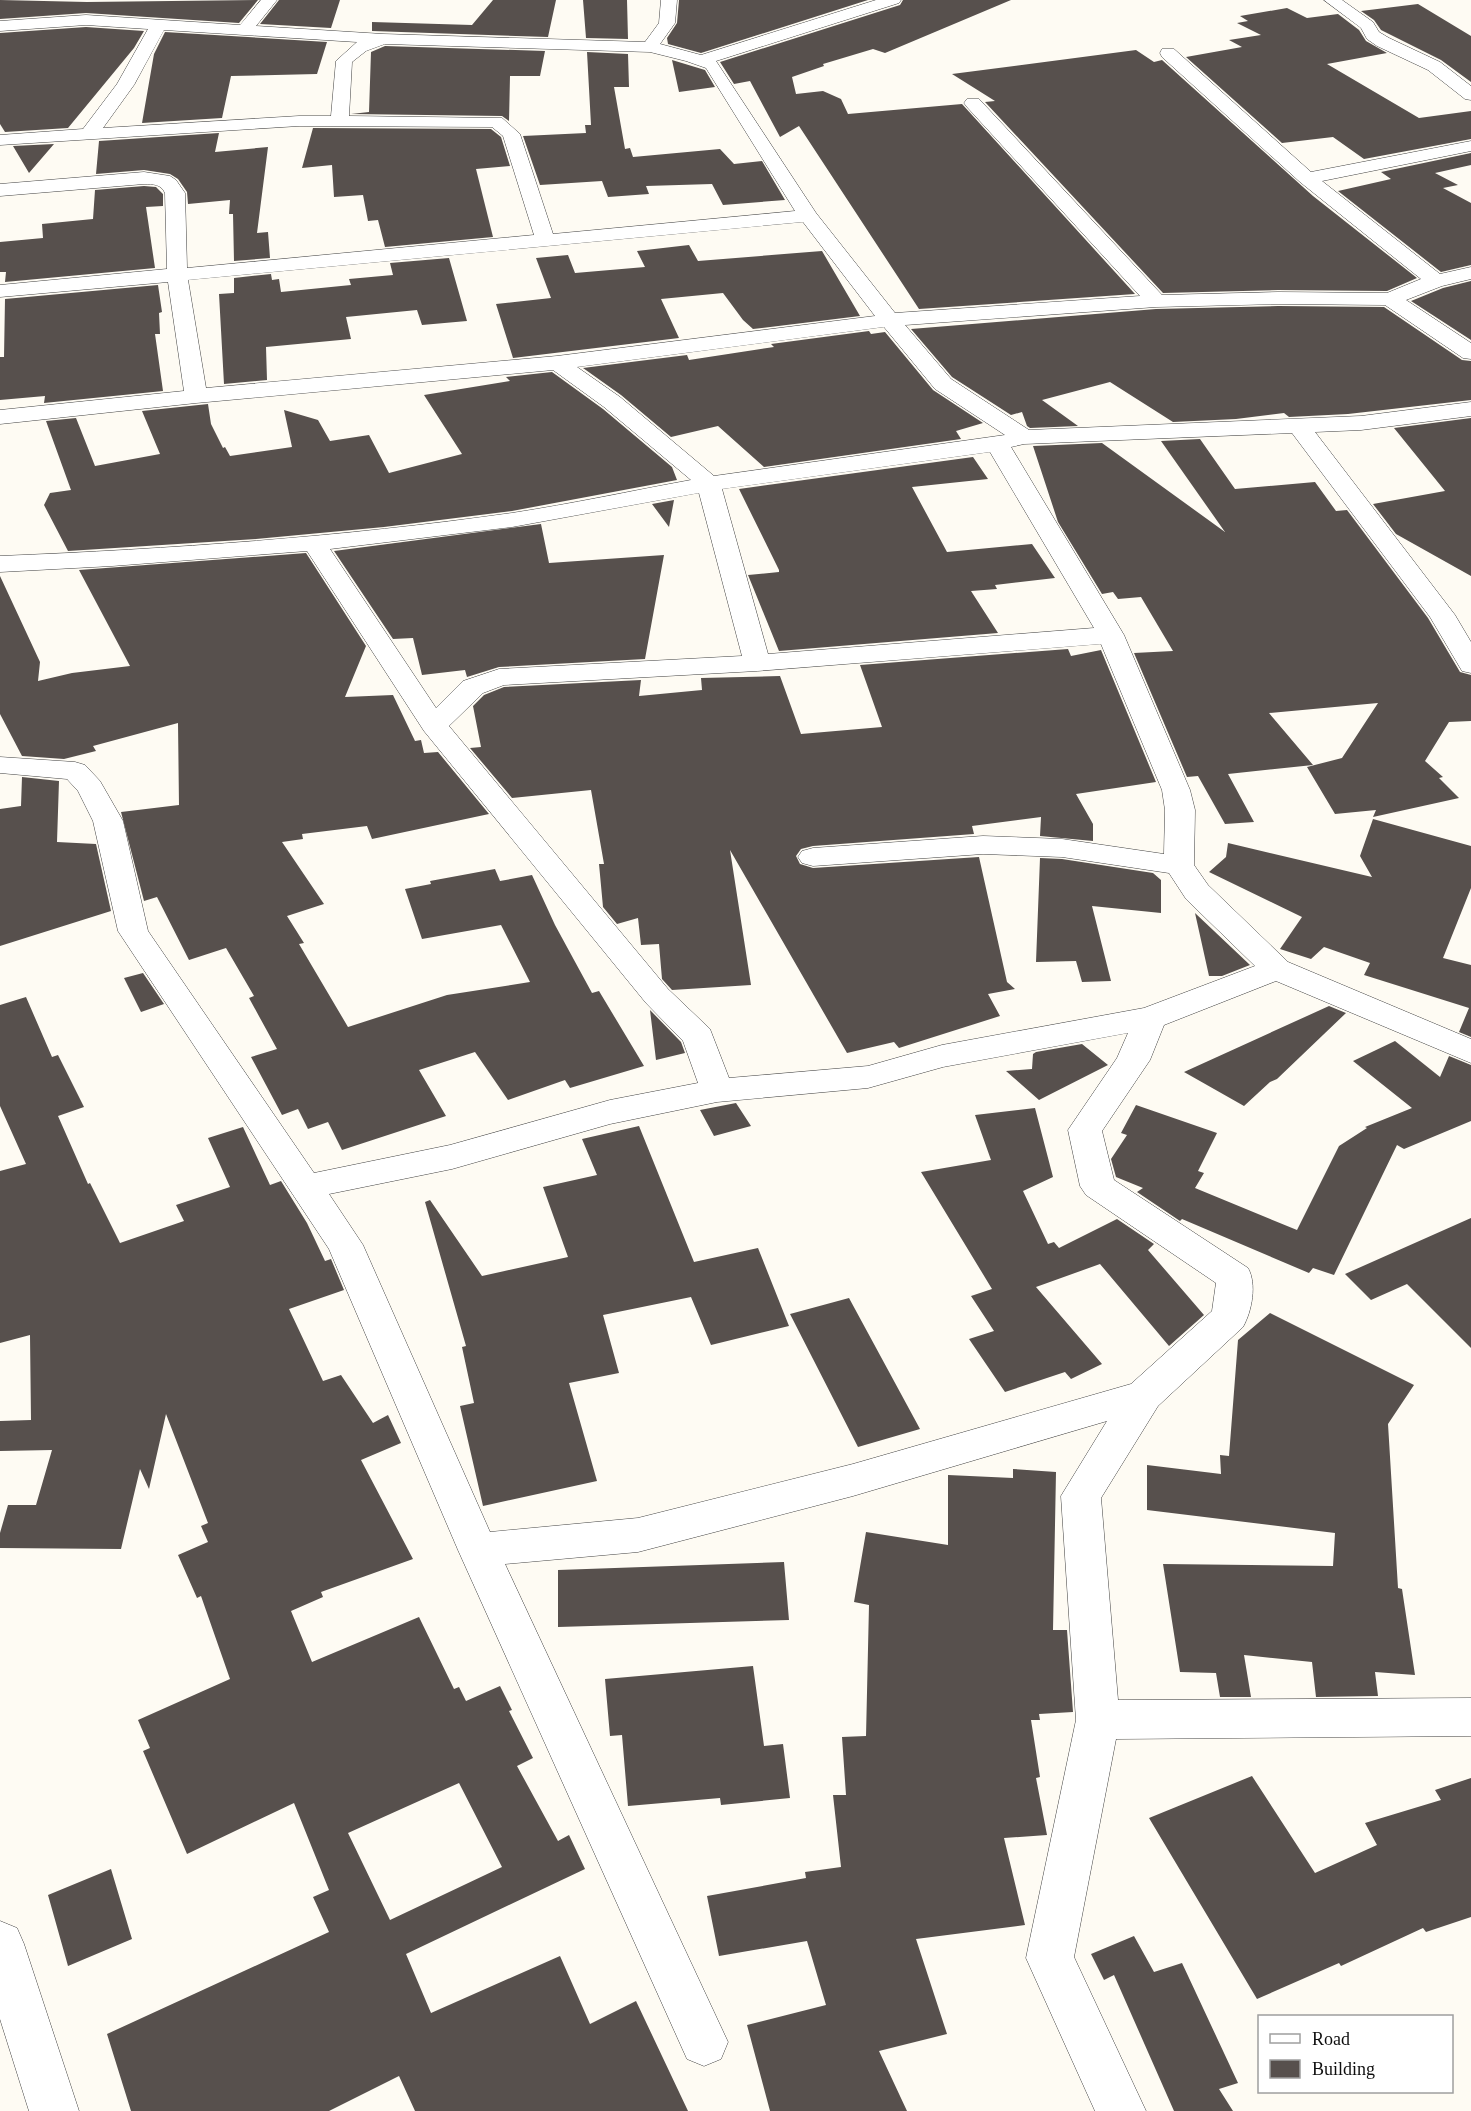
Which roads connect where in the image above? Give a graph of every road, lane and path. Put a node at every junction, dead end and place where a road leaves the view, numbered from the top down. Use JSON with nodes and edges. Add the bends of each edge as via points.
{"nodes":[{"id":1,"x":269,"y":0,"type":"edge"},
{"id":2,"x":669,"y":0,"type":"edge"},
{"id":3,"x":893,"y":0,"type":"edge"},
{"id":4,"x":1332,"y":0,"type":"edge"},
{"id":5,"x":159,"y":24,"type":"junction"},
{"id":6,"x":0,"y":26,"type":"edge"},
{"id":7,"x":245,"y":29,"type":"junction"},
{"id":8,"x":383,"y":39,"type":"junction"},
{"id":9,"x":650,"y":47,"type":"junction"},
{"id":10,"x":1168,"y":53,"type":"dead end"},
{"id":11,"x":702,"y":60,"type":"junction"},
{"id":12,"x":1471,"y":95,"type":"edge"},
{"id":13,"x":973,"y":103,"type":"dead end"},
{"id":14,"x":340,"y":120,"type":"junction"},
{"id":15,"x":88,"y":134,"type":"junction"},
{"id":16,"x":0,"y":140,"type":"edge"},
{"id":17,"x":1471,"y":146,"type":"edge"},
{"id":18,"x":1307,"y":178,"type":"junction"},
{"id":19,"x":0,"y":190,"type":"edge"},
{"id":20,"x":808,"y":216,"type":"junction"},
{"id":21,"x":544,"y":239,"type":"junction"},
{"id":22,"x":1471,"y":273,"type":"edge"},
{"id":23,"x":177,"y":275,"type":"junction"},
{"id":24,"x":1436,"y":281,"type":"junction"},
{"id":25,"x":0,"y":291,"type":"edge"},
{"id":26,"x":1389,"y":299,"type":"junction"},
{"id":27,"x":1156,"y":301,"type":"junction"},
{"id":28,"x":889,"y":320,"type":"junction"},
{"id":29,"x":1471,"y":353,"type":"edge"},
{"id":30,"x":557,"y":363,"type":"junction"},
{"id":31,"x":196,"y":396,"type":"junction"},
{"id":32,"x":1471,"y":410,"type":"edge"},
{"id":33,"x":0,"y":417,"type":"edge"},
{"id":34,"x":1299,"y":426,"type":"junction"},
{"id":35,"x":1011,"y":441,"type":"junction"},
{"id":36,"x":709,"y":484,"type":"junction"},
{"id":37,"x":314,"y":543,"type":"junction"},
{"id":38,"x":0,"y":564,"type":"edge"},
{"id":39,"x":1471,"y":609,"type":"edge"},
{"id":40,"x":1442,"y":615,"type":"junction"},
{"id":41,"x":1111,"y":635,"type":"junction"},
{"id":42,"x":757,"y":663,"type":"junction"},
{"id":43,"x":1471,"y":665,"type":"edge"},
{"id":44,"x":434,"y":725,"type":"junction"},
{"id":45,"x":0,"y":765,"type":"edge"},
{"id":46,"x":813,"y":857,"type":"dead end"},
{"id":47,"x":1179,"y":865,"type":"junction"},
{"id":48,"x":1277,"y":969,"type":"junction"},
{"id":49,"x":1150,"y":1018,"type":"junction"},
{"id":50,"x":1471,"y":1052,"type":"edge"},
{"id":51,"x":717,"y":1091,"type":"junction"},
{"id":52,"x":305,"y":1187,"type":"junction"},
{"id":53,"x":1144,"y":1395,"type":"junction"},
{"id":54,"x":478,"y":1550,"type":"junction"},
{"id":55,"x":1471,"y":1718,"type":"edge"},
{"id":56,"x":1098,"y":1720,"type":"junction"},
{"id":57,"x":0,"y":1944,"type":"edge"},
{"id":58,"x":704,"y":2042,"type":"dead end"},
{"id":59,"x":54,"y":2111,"type":"edge"},
{"id":60,"x":1120,"y":2111,"type":"edge"}],
"edges":[{"from":1,"to":7,"type":"street"},
{"from":2,"to":9,"type":"street","via":[[667,23]]},
{"from":3,"to":11,"type":"street"},
{"from":4,"to":12,"type":"street","via":[[1367,25],[1372,35],[1434,66]]},
{"from":5,"to":6,"type":"street","via":[[86,20]]},
{"from":5,"to":7,"type":"street"},
{"from":5,"to":15,"type":"street","via":[[125,85]]},
{"from":7,"to":8,"type":"street"},
{"from":8,"to":9,"type":"street"},
{"from":8,"to":14,"type":"street","via":[[360,47],[344,61]]},
{"from":9,"to":11,"type":"street"},
{"from":10,"to":18,"type":"street"},
{"from":11,"to":20,"type":"street","via":[[712,65]]},
{"from":13,"to":27,"type":"street"},
{"from":14,"to":15,"type":"street"},
{"from":14,"to":21,"type":"street","via":[[496,123],[511,134]]},
{"from":15,"to":16,"type":"street"},
{"from":17,"to":18,"type":"street"},
{"from":18,"to":24,"type":"street"},
{"from":19,"to":23,"type":"street","via":[[163,179],[175,193]]},
{"from":20,"to":21,"type":"street"},
{"from":20,"to":28,"type":"street"},
{"from":21,"to":23,"type":"street"},
{"from":22,"to":24,"type":"street"},
{"from":23,"to":25,"type":"street"},
{"from":23,"to":31,"type":"street"},
{"from":24,"to":26,"type":"street"},
{"from":26,"to":27,"type":"street"},
{"from":26,"to":29,"type":"street"},
{"from":27,"to":28,"type":"street"},
{"from":28,"to":30,"type":"street"},
{"from":28,"to":35,"type":"street","via":[[943,384]]},
{"from":30,"to":31,"type":"street"},
{"from":30,"to":36,"type":"street","via":[[612,402]]},
{"from":31,"to":33,"type":"street"},
{"from":32,"to":34,"type":"street"},
{"from":34,"to":35,"type":"street"},
{"from":34,"to":40,"type":"street"},
{"from":35,"to":36,"type":"street"},
{"from":35,"to":41,"type":"street"},
{"from":36,"to":37,"type":"street","via":[[512,520]]},
{"from":36,"to":42,"type":"street"},
{"from":37,"to":38,"type":"street"},
{"from":37,"to":44,"type":"street"},
{"from":39,"to":40,"type":"street"},
{"from":40,"to":43,"type":"street"},
{"from":41,"to":42,"type":"street"},
{"from":41,"to":47,"type":"street","via":[[1176,790],[1180,810]]},
{"from":42,"to":44,"type":"street","via":[[499,677],[473,687]]},
{"from":44,"to":51,"type":"street","via":[[657,996],[698,1037]]},
{"from":45,"to":52,"type":"street","via":[[75,771],[90,787],[108,821],[133,931]]},
{"from":46,"to":47,"type":"street","via":[[983,844],[1062,848]]},
{"from":47,"to":48,"type":"street","via":[[1197,892]]},
{"from":48,"to":49,"type":"street"},
{"from":48,"to":50,"type":"street"},
{"from":49,"to":51,"type":"street","via":[[942,1056],[867,1077]]},
{"from":49,"to":53,"type":"street","via":[[1133,1060],[1084,1130],[1098,1186],[1235,1278],[1230,1317]]},
{"from":51,"to":52,"type":"street","via":[[610,1112],[452,1157]]},
{"from":52,"to":54,"type":"street","via":[[345,1245]]},
{"from":53,"to":54,"type":"street","via":[[853,1480],[638,1535]]},
{"from":53,"to":56,"type":"street","via":[[1081,1496]]},
{"from":54,"to":58,"type":"street"},
{"from":55,"to":56,"type":"street"},
{"from":56,"to":60,"type":"street","via":[[1050,1958]]},
{"from":57,"to":59,"type":"street"}]}
